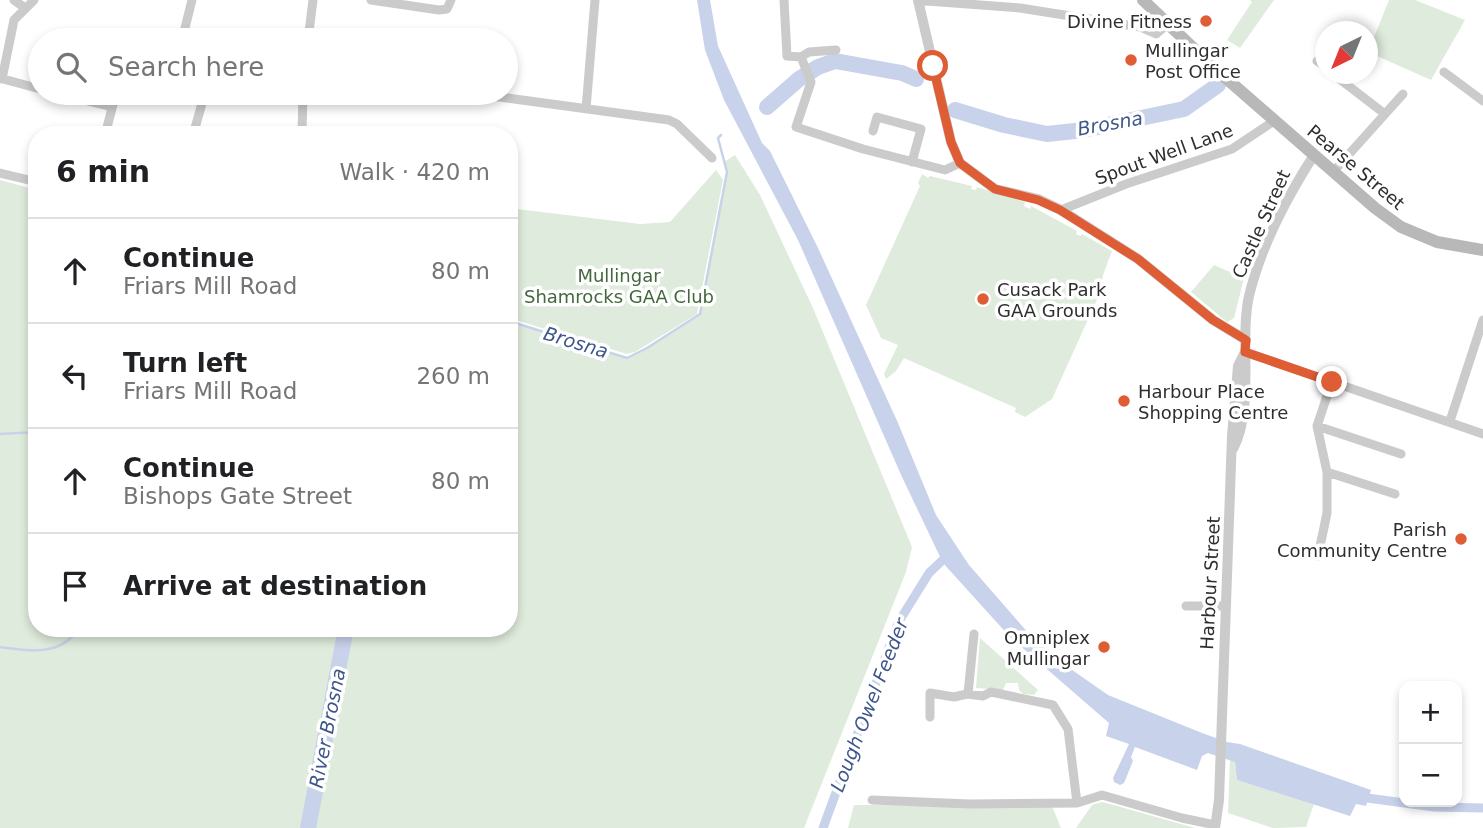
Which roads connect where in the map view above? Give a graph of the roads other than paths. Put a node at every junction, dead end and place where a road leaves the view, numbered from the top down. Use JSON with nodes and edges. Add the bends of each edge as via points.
{"nodes":[{"id":1,"x":14,"y":0,"type":"edge"},
{"id":2,"x":34,"y":0,"type":"edge"},
{"id":3,"x":192,"y":0,"type":"edge"},
{"id":4,"x":313,"y":0,"type":"edge"},
{"id":5,"x":370,"y":0,"type":"edge"},
{"id":6,"x":451,"y":0,"type":"edge"},
{"id":7,"x":595,"y":0,"type":"edge"},
{"id":8,"x":784,"y":0,"type":"edge"},
{"id":9,"x":1143,"y":0,"type":"edge"},
{"id":10,"x":918,"y":1,"type":"edge"},
{"id":11,"x":25,"y":8,"type":"junction"},
{"id":12,"x":1168,"y":24,"type":"junction"},
{"id":13,"x":185,"y":28,"type":"edge"},
{"id":14,"x":310,"y":28,"type":"edge"},
{"id":15,"x":836,"y":50,"type":"dead end"},
{"id":16,"x":801,"y":57,"type":"junction"},
{"id":17,"x":1444,"y":72,"type":"dead end"},
{"id":18,"x":1,"y":79,"type":"edge"},
{"id":19,"x":1346,"y":84,"type":"edge"},
{"id":20,"x":28,"y":86,"type":"edge"},
{"id":21,"x":1403,"y":94,"type":"dead end"},
{"id":22,"x":518,"y":100,"type":"edge"},
{"id":23,"x":1483,"y":101,"type":"edge"},
{"id":24,"x":105,"y":105,"type":"edge"},
{"id":25,"x":202,"y":105,"type":"edge"},
{"id":26,"x":303,"y":105,"type":"edge"},
{"id":27,"x":112,"y":107,"type":"joint"},
{"id":28,"x":586,"y":109,"type":"junction"},
{"id":29,"x":1385,"y":114,"type":"junction"},
{"id":30,"x":1274,"y":121,"type":"junction"},
{"id":31,"x":107,"y":126,"type":"edge"},
{"id":32,"x":196,"y":126,"type":"edge"},
{"id":33,"x":302,"y":126,"type":"edge"},
{"id":34,"x":873,"y":131,"type":"dead end"},
{"id":35,"x":1314,"y":155,"type":"junction"},
{"id":36,"x":712,"y":158,"type":"dead end"},
{"id":37,"x":912,"y":162,"type":"junction"},
{"id":38,"x":960,"y":163,"type":"junction"},
{"id":39,"x":1333,"y":172,"type":"junction"},
{"id":40,"x":0,"y":173,"type":"edge"},
{"id":41,"x":28,"y":181,"type":"edge"},
{"id":42,"x":1060,"y":210,"type":"junction"},
{"id":43,"x":1483,"y":250,"type":"edge"},
{"id":44,"x":1483,"y":320,"type":"edge"},
{"id":45,"x":1245,"y":346,"type":"junction"},
{"id":46,"x":1332,"y":382,"type":"junction"},
{"id":47,"x":1450,"y":421,"type":"junction"},
{"id":48,"x":1317,"y":426,"type":"junction"},
{"id":49,"x":1483,"y":434,"type":"edge"},
{"id":50,"x":1401,"y":454,"type":"dead end"},
{"id":51,"x":1327,"y":472,"type":"junction"},
{"id":52,"x":1395,"y":494,"type":"dead end"},
{"id":53,"x":1318,"y":556,"type":"dead end"},
{"id":54,"x":1186,"y":606,"type":"dead end"},
{"id":55,"x":1226,"y":606,"type":"junction"},
{"id":56,"x":974,"y":634,"type":"dead end"},
{"id":57,"x":968,"y":694,"type":"junction"},
{"id":58,"x":930,"y":717,"type":"dead end"},
{"id":59,"x":872,"y":800,"type":"dead end"},
{"id":60,"x":1077,"y":803,"type":"junction"},
{"id":61,"x":1215,"y":826,"type":"edge"}],
"edges":[{"from":1,"to":11,"type":"street"},
{"from":2,"to":11,"type":"street"},
{"from":3,"to":13,"type":"street"},
{"from":4,"to":14,"type":"street"},
{"from":5,"to":6,"type":"street","via":[[439,10],[447,9]]},
{"from":7,"to":28,"type":"street"},
{"from":8,"to":16,"type":"street","via":[[787,56]]},
{"from":9,"to":12,"type":"main road","name":"Pearse Street"},
{"from":10,"to":12,"type":"street","via":[[1020,8],[1140,27],[1156,34]]},
{"from":10,"to":38,"type":"street"},
{"from":11,"to":18,"type":"street","via":[[15,20]]},
{"from":12,"to":30,"type":"main road","name":"Pearse Street"},
{"from":15,"to":16,"type":"street"},
{"from":16,"to":37,"type":"street","via":[[811,82],[796,127]]},
{"from":17,"to":23,"type":"street"},
{"from":18,"to":20,"type":"street"},
{"from":19,"to":29,"type":"street"},
{"from":21,"to":29,"type":"street"},
{"from":22,"to":28,"type":"street"},
{"from":24,"to":27,"type":"street"},
{"from":25,"to":32,"type":"street"},
{"from":26,"to":33,"type":"street"},
{"from":27,"to":31,"type":"street"},
{"from":28,"to":36,"type":"street","via":[[669,120]]},
{"from":29,"to":39,"type":"street"},
{"from":30,"to":35,"type":"main road","name":"Pearse Street"},
{"from":30,"to":42,"type":"street","name":"Spout Well Lane","via":[[1232,149]]},
{"from":34,"to":37,"type":"street","via":[[877,117],[922,129]]},
{"from":35,"to":39,"type":"main road","name":"Pearse Street"},
{"from":35,"to":45,"type":"street","name":"Castle Street","via":[[1264,251],[1249,297]]},
{"from":37,"to":38,"type":"street","via":[[945,170]]},
{"from":38,"to":42,"type":"street","via":[[995,189]]},
{"from":39,"to":43,"type":"main road","name":"Pearse Street","via":[[1401,227],[1437,242]]},
{"from":40,"to":41,"type":"street"},
{"from":42,"to":45,"type":"street","via":[[1138,259]]},
{"from":44,"to":47,"type":"street"},
{"from":45,"to":46,"type":"street"},
{"from":45,"to":55,"type":"street","name":"Harbour Street","via":[[1238,366],[1232,436]]},
{"from":46,"to":47,"type":"street"},
{"from":46,"to":48,"type":"street"},
{"from":47,"to":49,"type":"street"},
{"from":48,"to":50,"type":"street"},
{"from":48,"to":51,"type":"street"},
{"from":51,"to":52,"type":"street"},
{"from":51,"to":53,"type":"street","via":[[1327,513]]},
{"from":54,"to":55,"type":"street"},
{"from":55,"to":61,"type":"street","name":"Harbour Street"},
{"from":56,"to":57,"type":"street"},
{"from":57,"to":58,"type":"street","via":[[930,693]]},
{"from":57,"to":60,"type":"street","via":[[991,692],[1053,705],[1068,729]]},
{"from":59,"to":60,"type":"street"},
{"from":60,"to":61,"type":"street","via":[[1102,795]]}]}
